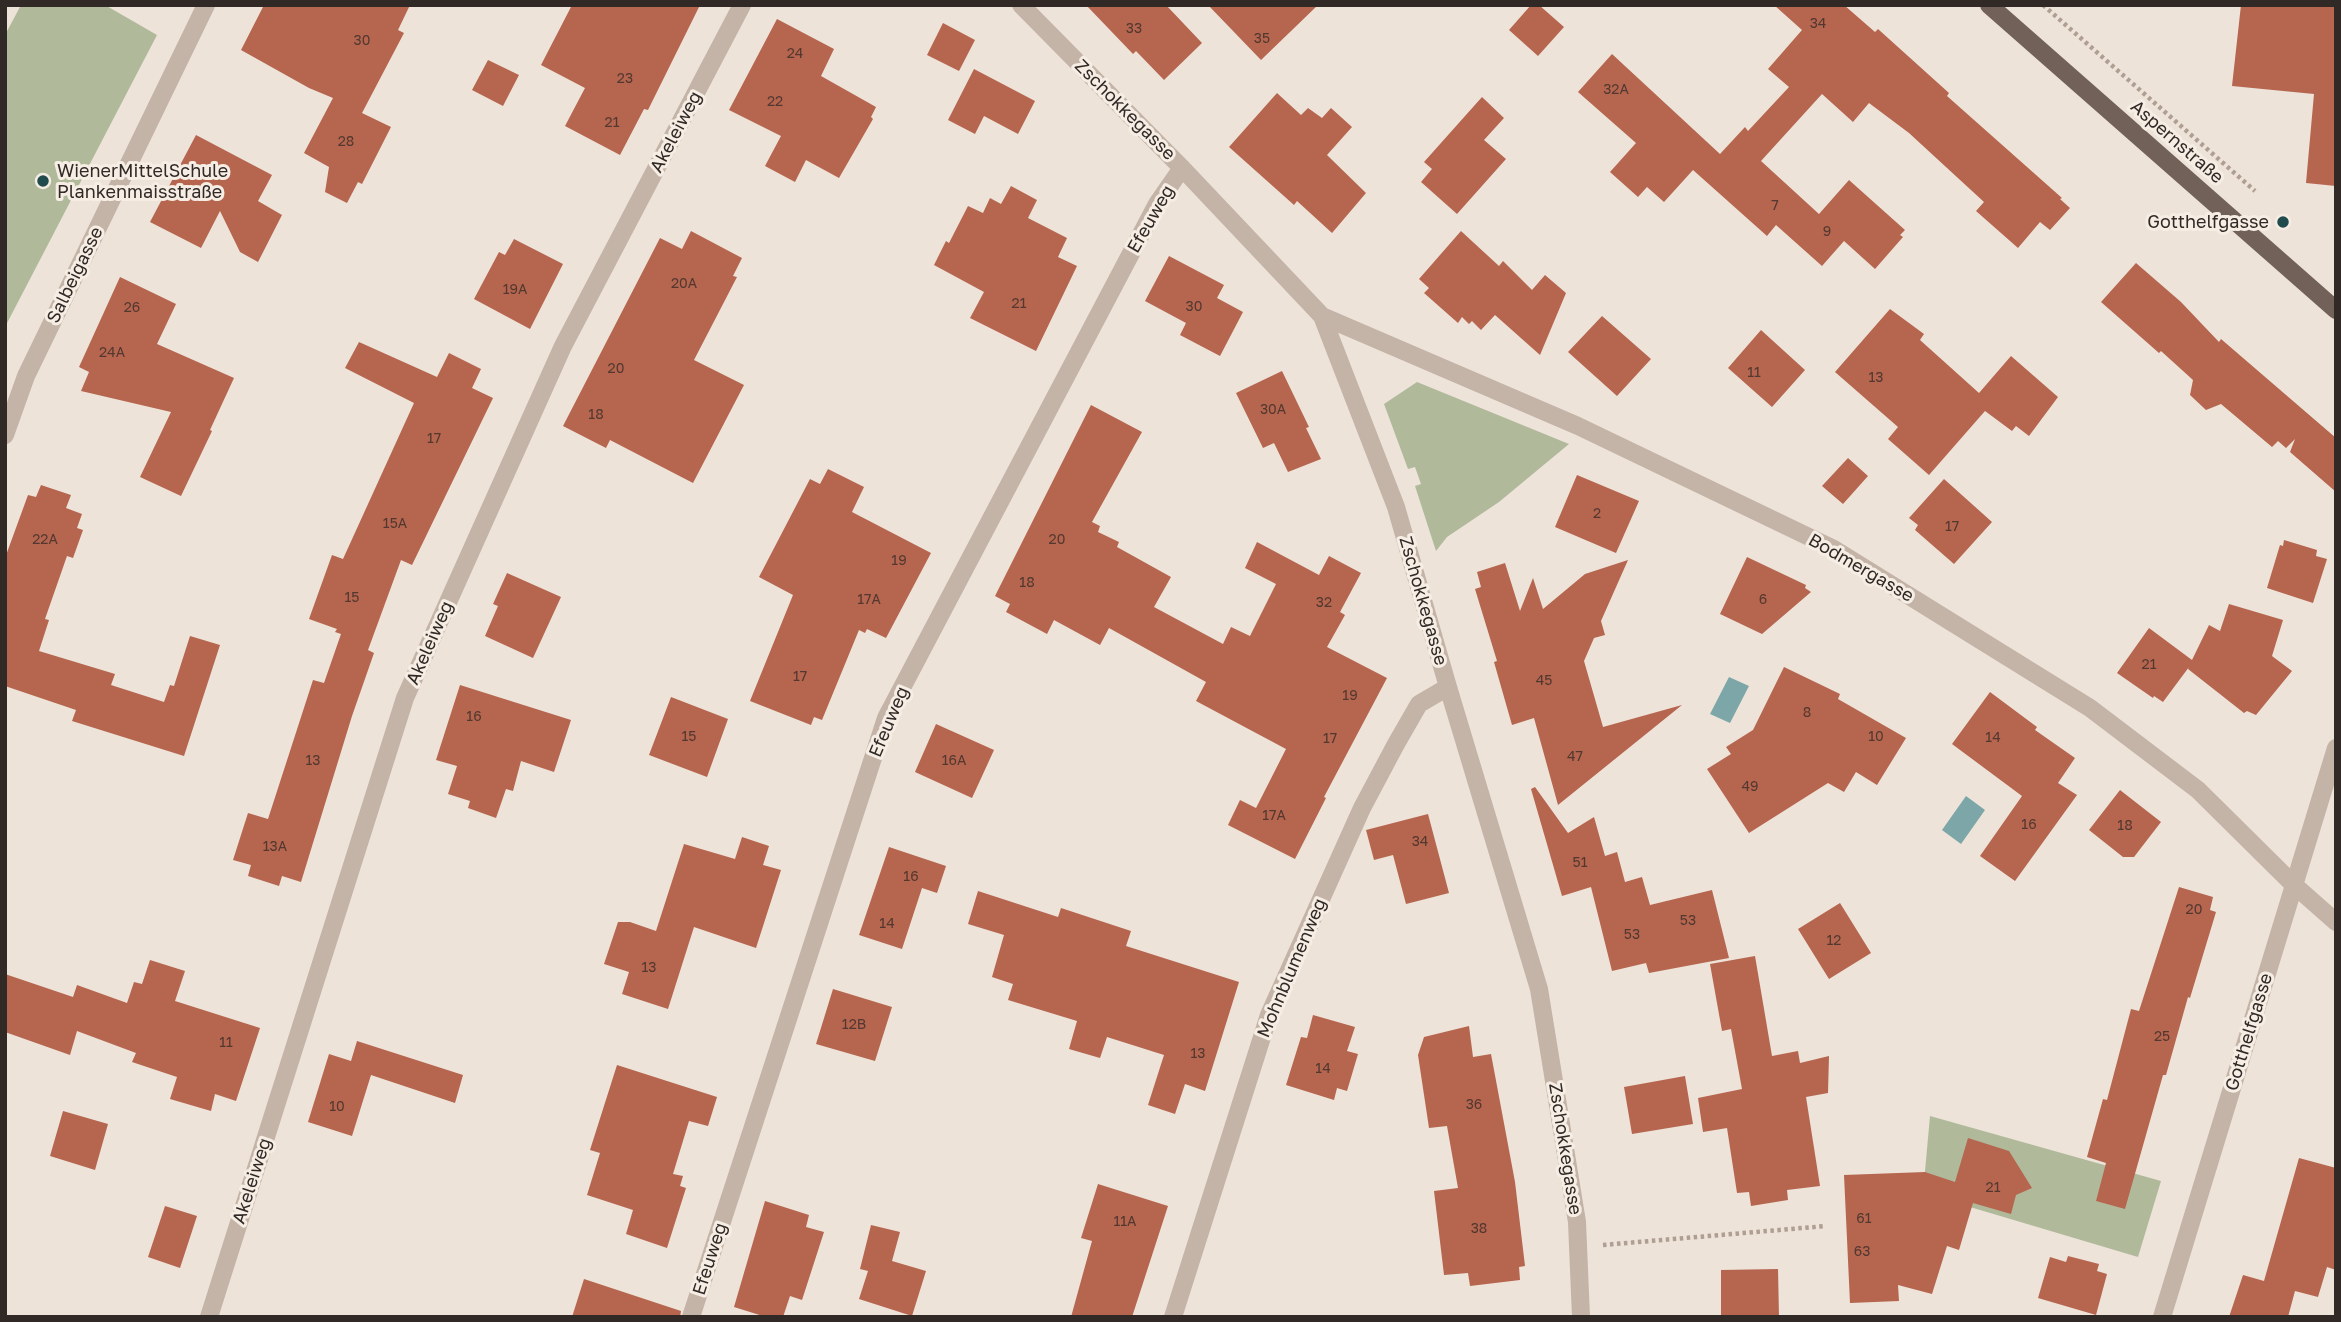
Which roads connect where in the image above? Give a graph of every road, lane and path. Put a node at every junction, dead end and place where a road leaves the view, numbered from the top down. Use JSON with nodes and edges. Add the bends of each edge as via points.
{"nodes":[{"id":1,"x":206,"y":5,"type":"edge"},
{"id":2,"x":742,"y":5,"type":"edge"},
{"id":3,"x":1021,"y":5,"type":"edge"},
{"id":4,"x":1989,"y":5,"type":"edge"},
{"id":5,"x":2043,"y":5,"type":"edge"},
{"id":6,"x":1182,"y":168,"type":"junction"},
{"id":7,"x":2255,"y":191,"type":"dead end"},
{"id":8,"x":2336,"y":310,"type":"edge"},
{"id":9,"x":1322,"y":316,"type":"junction"},
{"id":10,"x":5,"y":435,"type":"edge"},
{"id":11,"x":1448,"y":687,"type":"junction"},
{"id":12,"x":2336,"y":748,"type":"edge"},
{"id":13,"x":2294,"y":885,"type":"junction"},
{"id":14,"x":2336,"y":922,"type":"edge"},
{"id":15,"x":1826,"y":1226,"type":"dead end"},
{"id":16,"x":1598,"y":1246,"type":"dead end"},
{"id":17,"x":209,"y":1317,"type":"edge"},
{"id":18,"x":691,"y":1317,"type":"edge"},
{"id":19,"x":1173,"y":1317,"type":"edge"},
{"id":20,"x":1581,"y":1317,"type":"edge"},
{"id":21,"x":2162,"y":1317,"type":"edge"}],
"edges":[{"from":1,"to":10,"type":"street","name":"Salbeigasse","via":[[26,376]]},
{"from":2,"to":17,"type":"street","name":"Akeleiweg","via":[[563,346],[405,698]]},
{"from":3,"to":6,"type":"street","name":"Zschokkegasse"},
{"from":4,"to":8,"type":"main road","name":"Aspernstraße"},
{"from":5,"to":7,"type":"path"},
{"from":6,"to":9,"type":"street","name":"Zschokkegasse"},
{"from":6,"to":18,"type":"street","name":"Efeuweg","via":[[1157,204],[886,718]]},
{"from":9,"to":11,"type":"street","name":"Zschokkegasse","via":[[1396,507]]},
{"from":9,"to":13,"type":"street","name":"Bodmergasse","via":[[1578,426],[1832,548],[2090,708],[2198,790]]},
{"from":11,"to":19,"type":"street","name":"Mohnblumenweg","via":[[1419,704],[1396,744],[1362,808],[1269,1015]]},
{"from":11,"to":20,"type":"street","name":"Zschokkegasse","via":[[1539,989],[1577,1222]]},
{"from":12,"to":13,"type":"street","name":"Gotthelfgasse"},
{"from":13,"to":14,"type":"street","name":"Bodmergasse"},
{"from":13,"to":21,"type":"street","name":"Gotthelfgasse"},
{"from":15,"to":16,"type":"path"}]}
